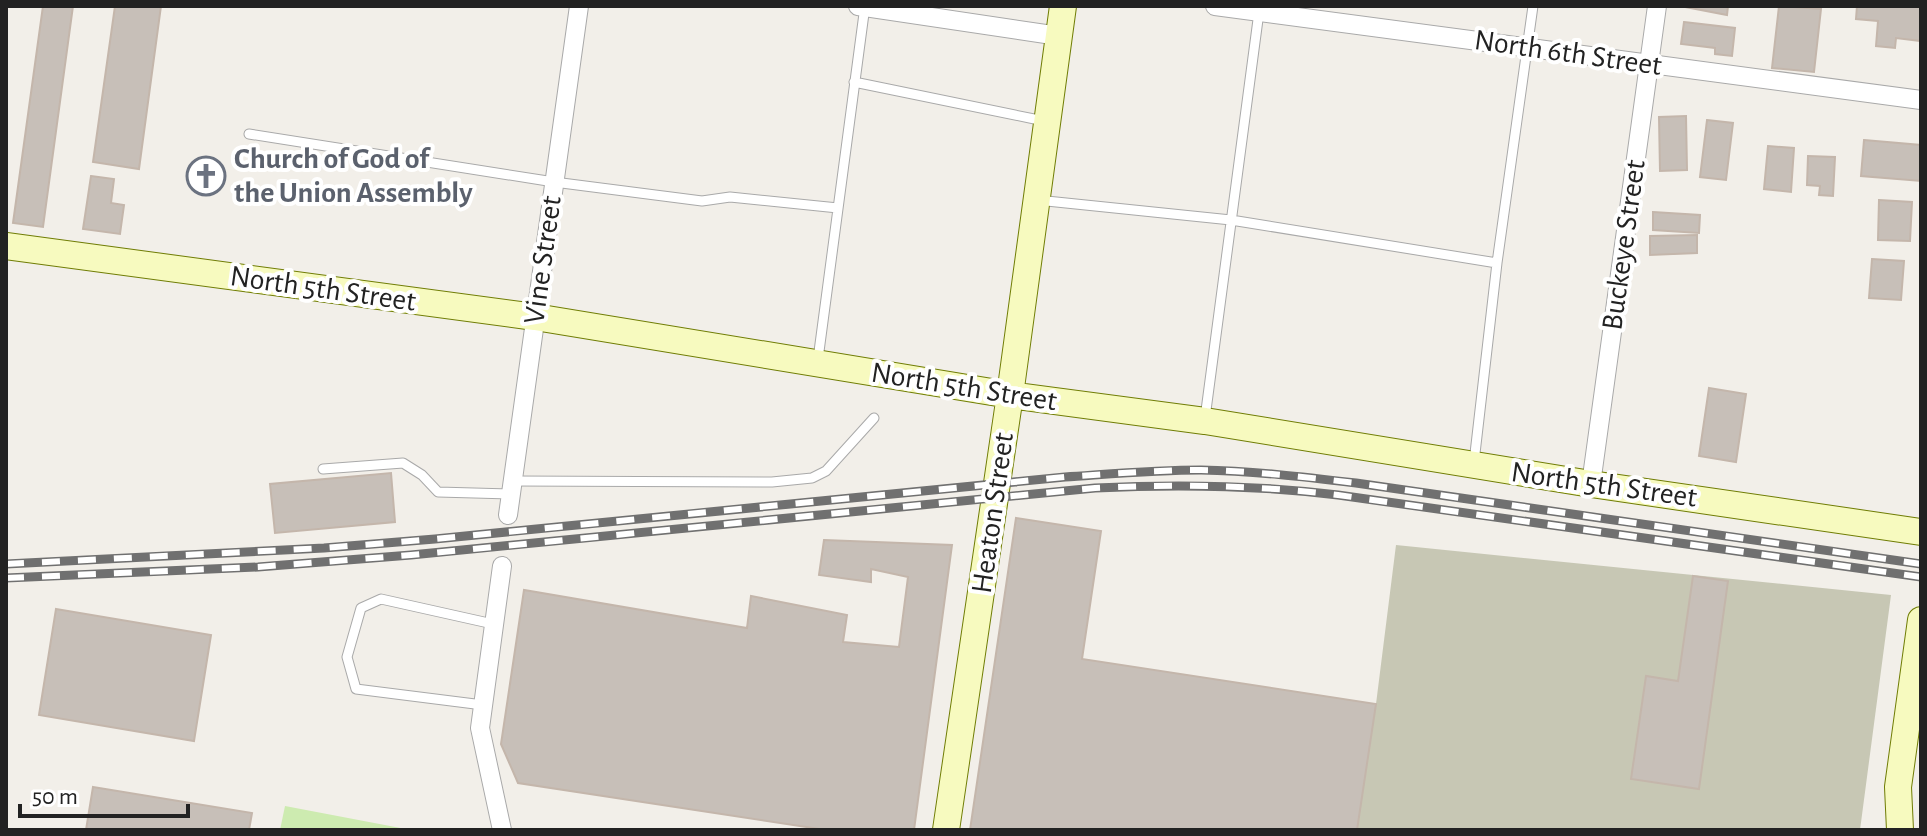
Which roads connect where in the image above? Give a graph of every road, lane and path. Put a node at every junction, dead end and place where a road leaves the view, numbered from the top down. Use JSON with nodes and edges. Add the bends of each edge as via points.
{"nodes":[{"id":1,"x":579,"y":6,"type":"edge"},
{"id":2,"x":858,"y":6,"type":"edge"},
{"id":3,"x":865,"y":6,"type":"edge"},
{"id":4,"x":1063,"y":6,"type":"edge"},
{"id":5,"x":1215,"y":6,"type":"edge"},
{"id":6,"x":1533,"y":6,"type":"edge"},
{"id":7,"x":1657,"y":6,"type":"edge"},
{"id":8,"x":1260,"y":9,"type":"edge"},
{"id":9,"x":1059,"y":36,"type":"junction"},
{"id":10,"x":1527,"y":48,"type":"junction"},
{"id":11,"x":1650,"y":64,"type":"junction"},
{"id":12,"x":854,"y":82,"type":"junction"},
{"id":13,"x":1921,"y":100,"type":"edge"},
{"id":14,"x":1047,"y":122,"type":"junction"},
{"id":15,"x":249,"y":134,"type":"dead end"},
{"id":16,"x":554,"y":182,"type":"junction"},
{"id":17,"x":1037,"y":200,"type":"junction"},
{"id":18,"x":838,"y":208,"type":"junction"},
{"id":19,"x":1231,"y":220,"type":"junction"},
{"id":20,"x":6,"y":246,"type":"edge"},
{"id":21,"x":1497,"y":263,"type":"junction"},
{"id":22,"x":535,"y":317,"type":"junction"},
{"id":23,"x":817,"y":364,"type":"junction"},
{"id":24,"x":1010,"y":395,"type":"junction"},
{"id":25,"x":874,"y":418,"type":"dead end"},
{"id":26,"x":1205,"y":421,"type":"junction"},
{"id":27,"x":1474,"y":465,"type":"junction"},
{"id":28,"x":323,"y":469,"type":"dead end"},
{"id":29,"x":1591,"y":484,"type":"junction"},
{"id":30,"x":512,"y":488,"type":"junction"},
{"id":31,"x":508,"y":515,"type":"dead end"},
{"id":32,"x":1921,"y":532,"type":"edge"},
{"id":33,"x":502,"y":566,"type":"dead end"},
{"id":34,"x":1921,"y":620,"type":"edge"},
{"id":35,"x":493,"y":624,"type":"junction"},
{"id":36,"x":483,"y":705,"type":"junction"},
{"id":37,"x":502,"y":830,"type":"edge"},
{"id":38,"x":946,"y":830,"type":"edge"},
{"id":39,"x":1900,"y":830,"type":"edge"}],
"edges":[{"from":1,"to":16,"type":"street","name":"Vine Street"},
{"from":2,"to":3,"type":"street"},
{"from":3,"to":9,"type":"street"},
{"from":3,"to":12,"type":"lane"},
{"from":4,"to":9,"type":"street","name":"Heaton Street"},
{"from":5,"to":8,"type":"street","name":"North 6th Street"},
{"from":6,"to":10,"type":"lane"},
{"from":7,"to":11,"type":"street","name":"Buckeye Street"},
{"from":8,"to":10,"type":"street","name":"North 6th Street"},
{"from":8,"to":19,"type":"lane"},
{"from":9,"to":14,"type":"street","name":"Heaton Street"},
{"from":10,"to":11,"type":"street","name":"North 6th Street"},
{"from":10,"to":21,"type":"lane"},
{"from":11,"to":13,"type":"street","name":"North 6th Street"},
{"from":11,"to":29,"type":"street","name":"Buckeye Street"},
{"from":12,"to":14,"type":"lane"},
{"from":12,"to":18,"type":"lane"},
{"from":14,"to":17,"type":"street","name":"Heaton Street"},
{"from":15,"to":16,"type":"lane"},
{"from":16,"to":18,"type":"lane","via":[[702,201],[730,197]]},
{"from":16,"to":22,"type":"street","name":"Vine Street"},
{"from":17,"to":19,"type":"lane"},
{"from":17,"to":24,"type":"street","name":"Heaton Street"},
{"from":18,"to":23,"type":"lane"},
{"from":19,"to":21,"type":"lane"},
{"from":19,"to":26,"type":"lane"},
{"from":20,"to":22,"type":"street","name":"North 5th Street"},
{"from":21,"to":27,"type":"lane"},
{"from":22,"to":23,"type":"street","name":"North 5th Street"},
{"from":22,"to":30,"type":"street","name":"Vine Street"},
{"from":23,"to":24,"type":"street","name":"North 5th Street"},
{"from":24,"to":26,"type":"street","name":"North 5th Street"},
{"from":24,"to":38,"type":"street","name":"Heaton Street"},
{"from":25,"to":30,"type":"lane","via":[[826,471],[812,478]]},
{"from":26,"to":27,"type":"street","name":"North 5th Street"},
{"from":27,"to":29,"type":"street","name":"North 5th Street"},
{"from":28,"to":30,"type":"lane","via":[[403,463],[438,492]]},
{"from":29,"to":32,"type":"street","name":"North 5th Street"},
{"from":30,"to":31,"type":"street","name":"Vine Street"},
{"from":33,"to":35,"type":"street"},
{"from":34,"to":39,"type":"street","via":[[1898,787]]},
{"from":35,"to":36,"type":"street"},
{"from":35,"to":36,"type":"lane","via":[[381,599],[361,608],[347,657],[356,689]]},
{"from":36,"to":37,"type":"street","via":[[480,728]]}]}
